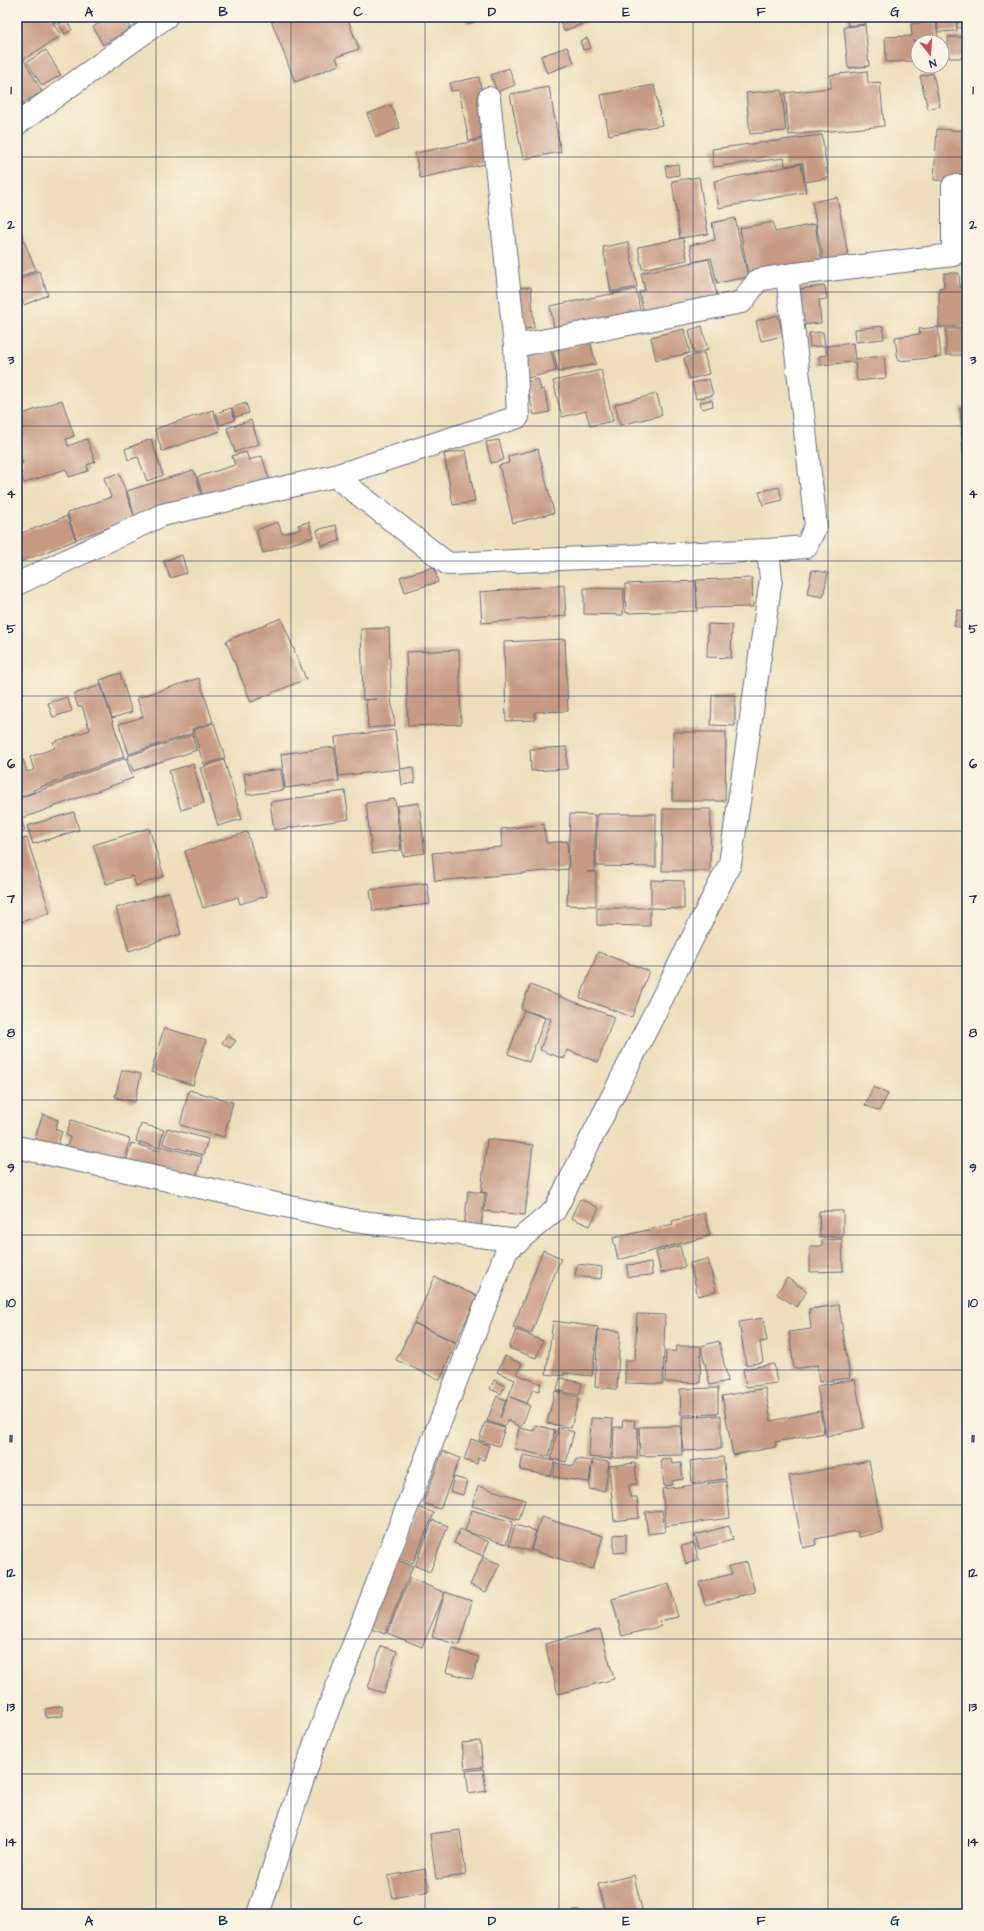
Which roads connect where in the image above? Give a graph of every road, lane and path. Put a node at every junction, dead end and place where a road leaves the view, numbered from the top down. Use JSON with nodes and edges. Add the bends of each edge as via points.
{"nodes":[{"id":1,"x":166,"y":17,"type":"edge"},
{"id":2,"x":489,"y":98,"type":"dead end"},
{"id":3,"x":17,"y":124,"type":"edge"},
{"id":4,"x":967,"y":186,"type":"edge"},
{"id":5,"x":787,"y":275,"type":"junction"},
{"id":6,"x":516,"y":346,"type":"junction"},
{"id":7,"x":335,"y":476,"type":"junction"},
{"id":8,"x":768,"y":550,"type":"junction"},
{"id":9,"x":17,"y":584,"type":"edge"},
{"id":10,"x":17,"y":1147,"type":"edge"},
{"id":11,"x":519,"y":1241,"type":"junction"},
{"id":12,"x":258,"y":1914,"type":"edge"}],
"edges":[{"from":1,"to":3,"type":"street"},
{"from":2,"to":6,"type":"street"},
{"from":4,"to":5,"type":"street","via":[[953,186],[953,256]]},
{"from":5,"to":6,"type":"street","via":[[758,280],[742,302]]},
{"from":5,"to":8,"type":"street","via":[[816,526],[806,547]]},
{"from":6,"to":7,"type":"street","via":[[518,417]]},
{"from":7,"to":8,"type":"street","via":[[448,564]]},
{"from":7,"to":9,"type":"street","via":[[162,515]]},
{"from":8,"to":11,"type":"street","via":[[771,579],[730,864],[555,1210]]},
{"from":10,"to":11,"type":"street","via":[[354,1221]]},
{"from":11,"to":12,"type":"street","via":[[507,1250],[314,1746]]}]}
